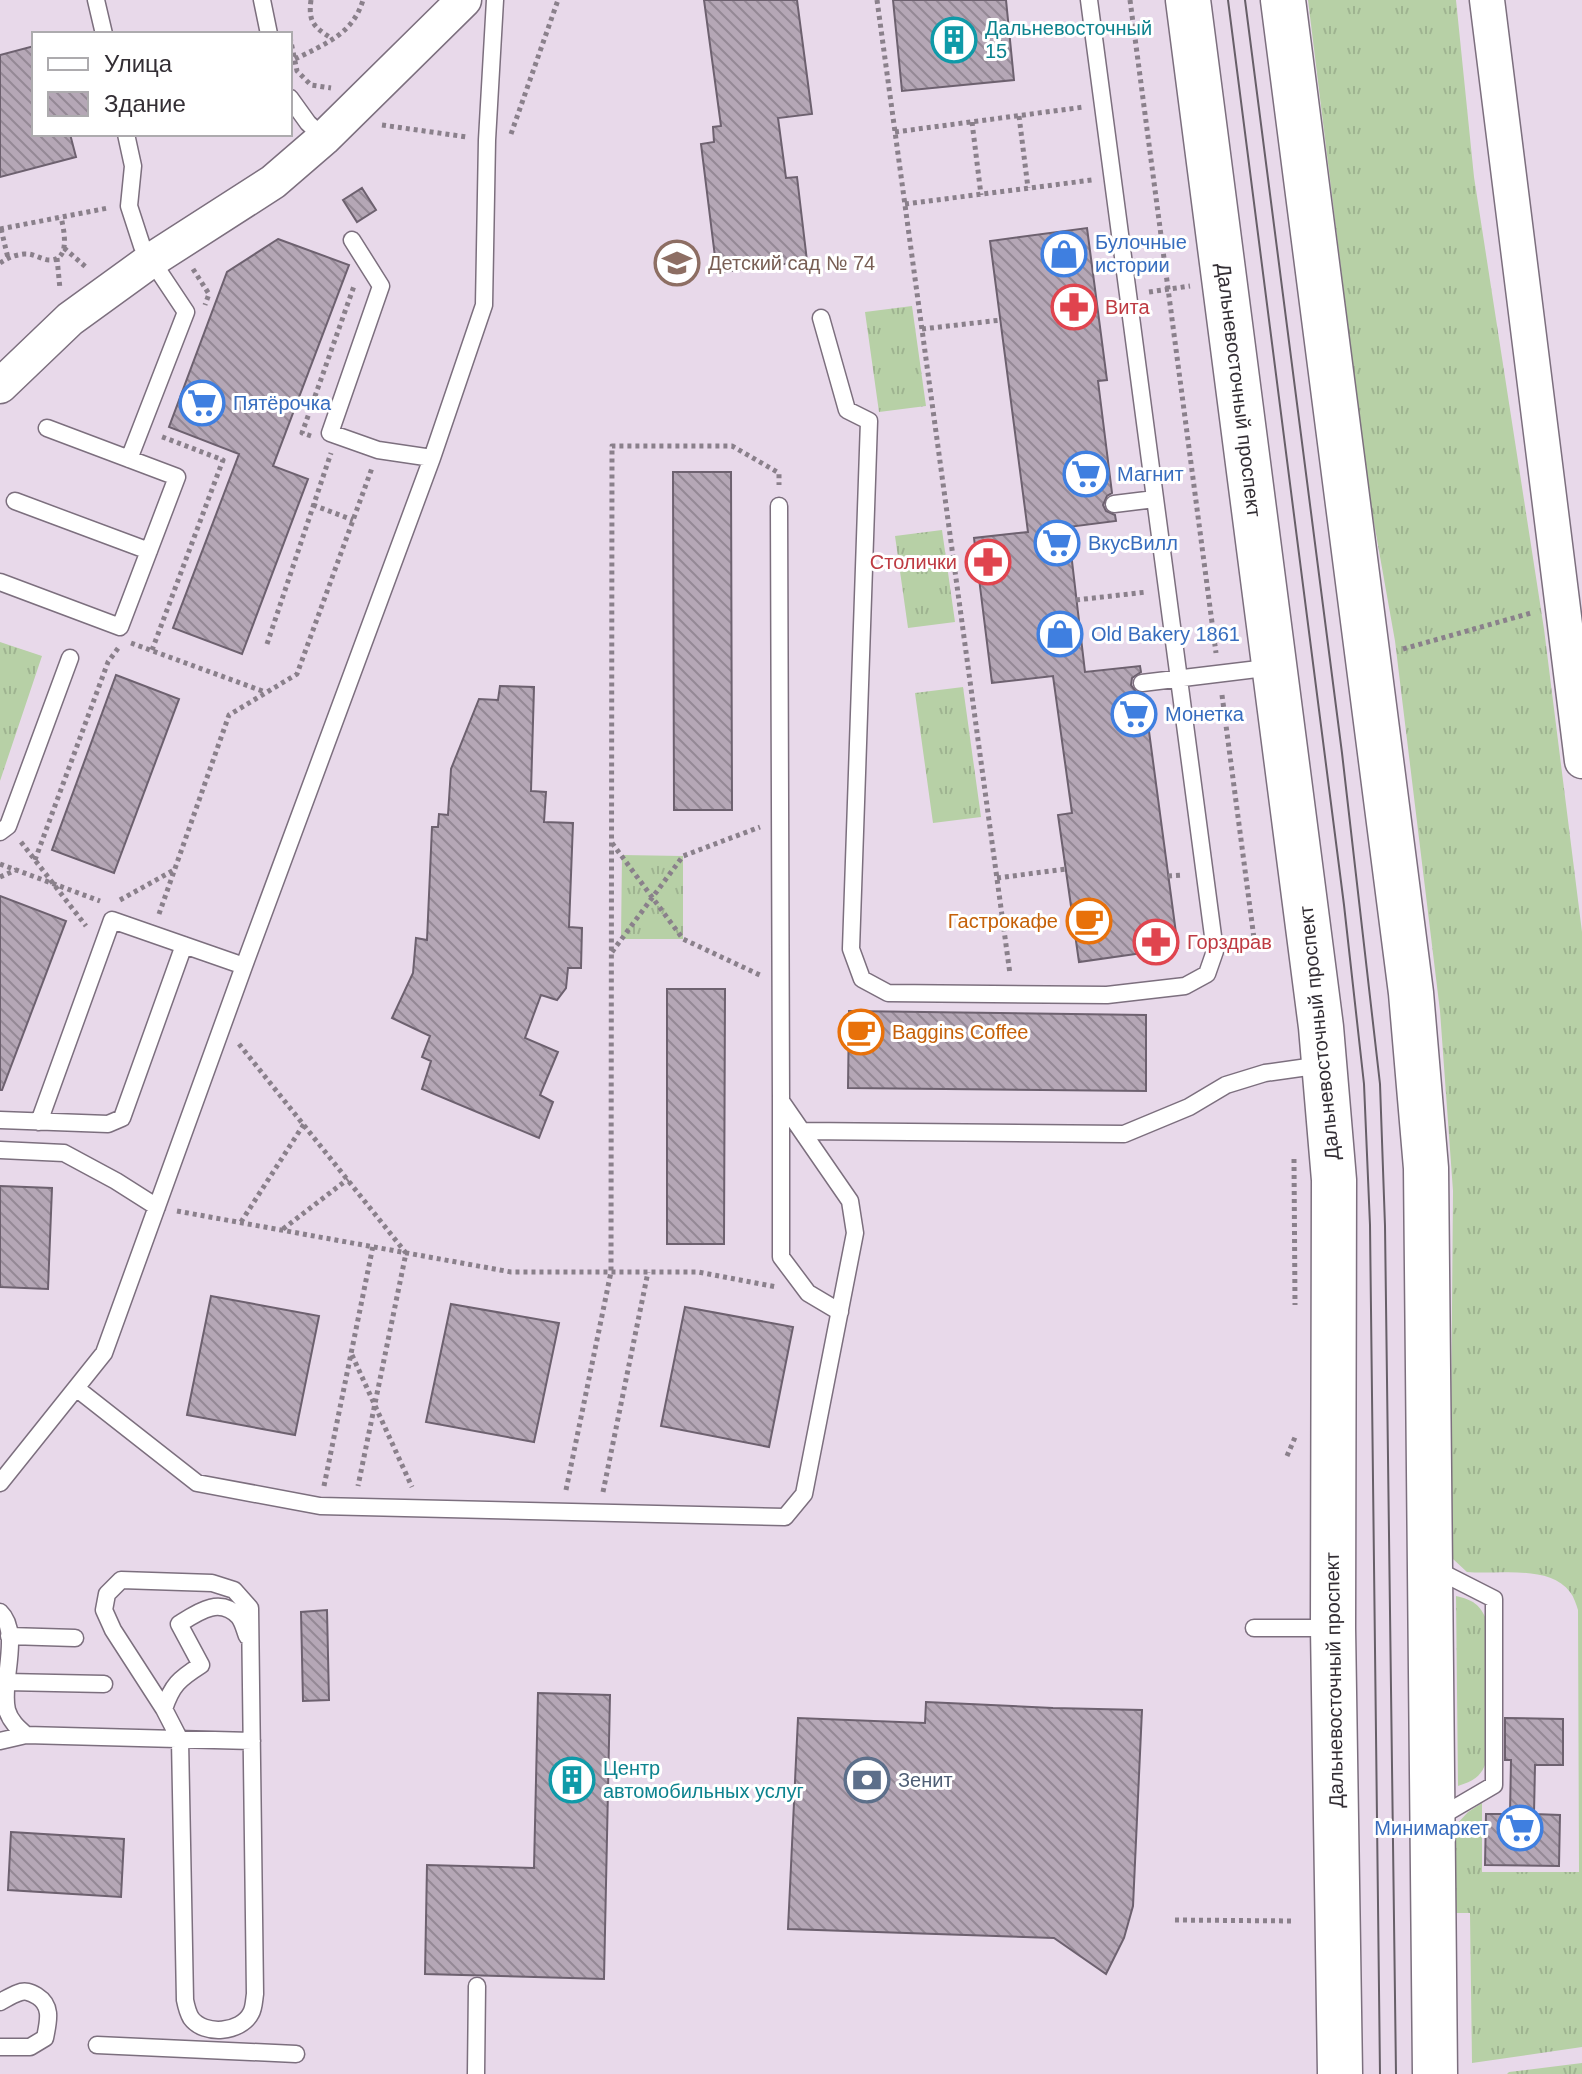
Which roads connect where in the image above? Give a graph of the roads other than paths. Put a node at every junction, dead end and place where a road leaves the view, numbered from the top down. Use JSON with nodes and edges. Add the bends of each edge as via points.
{"nodes":[{"id":1,"x":96,"y":0,"type":"edge"},
{"id":2,"x":262,"y":0,"type":"edge"},
{"id":3,"x":464,"y":0,"type":"edge"},
{"id":4,"x":495,"y":0,"type":"edge"},
{"id":5,"x":1089,"y":0,"type":"edge"},
{"id":6,"x":1188,"y":0,"type":"edge"},
{"id":7,"x":1283,"y":0,"type":"edge"},
{"id":8,"x":1487,"y":0,"type":"edge"},
{"id":9,"x":104,"y":32,"type":"edge"},
{"id":10,"x":269,"y":32,"type":"edge"},
{"id":11,"x":292,"y":101,"type":"edge"},
{"id":12,"x":126,"y":136,"type":"edge"},
{"id":13,"x":324,"y":138,"type":"junction"},
{"id":14,"x":352,"y":240,"type":"dead end"},
{"id":15,"x":150,"y":261,"type":"junction"},
{"id":16,"x":821,"y":318,"type":"dead end"},
{"id":17,"x":0,"y":386,"type":"edge"},
{"id":18,"x":47,"y":428,"type":"dead end"},
{"id":19,"x":432,"y":458,"type":"junction"},
{"id":20,"x":129,"y":459,"type":"junction"},
{"id":21,"x":1155,"y":499,"type":"junction"},
{"id":22,"x":15,"y":501,"type":"dead end"},
{"id":23,"x":1114,"y":504,"type":"dead end"},
{"id":24,"x":779,"y":506,"type":"road end"},
{"id":25,"x":149,"y":551,"type":"junction"},
{"id":26,"x":0,"y":582,"type":"edge"},
{"id":27,"x":70,"y":658,"type":"dead end"},
{"id":28,"x":1275,"y":667,"type":"junction"},
{"id":29,"x":1179,"y":679,"type":"junction"},
{"id":30,"x":1142,"y":683,"type":"dead end"},
{"id":31,"x":1582,"y":761,"type":"edge"},
{"id":32,"x":4,"y":829,"type":"edge"},
{"id":33,"x":184,"y":945,"type":"junction"},
{"id":34,"x":244,"y":966,"type":"junction"},
{"id":35,"x":1324,"y":1065,"type":"junction"},
{"id":36,"x":781,"y":1101,"type":"junction"},
{"id":37,"x":0,"y":1120,"type":"edge"},
{"id":38,"x":39,"y":1122,"type":"junction"},
{"id":39,"x":802,"y":1131,"type":"junction"},
{"id":40,"x":0,"y":1150,"type":"edge"},
{"id":41,"x":157,"y":1207,"type":"junction"},
{"id":42,"x":840,"y":1312,"type":"junction"},
{"id":43,"x":76,"y":1388,"type":"junction"},
{"id":44,"x":0,"y":1483,"type":"edge"},
{"id":45,"x":1431,"y":1567,"type":"junction"},
{"id":46,"x":0,"y":1612,"type":"edge"},
{"id":47,"x":1254,"y":1628,"type":"dead end"},
{"id":48,"x":1333,"y":1628,"type":"junction"},
{"id":49,"x":9,"y":1636,"type":"junction"},
{"id":50,"x":75,"y":1638,"type":"dead end"},
{"id":51,"x":252,"y":1649,"type":"junction"},
{"id":52,"x":6,"y":1682,"type":"junction"},
{"id":53,"x":104,"y":1684,"type":"dead end"},
{"id":54,"x":164,"y":1709,"type":"junction"},
{"id":55,"x":26,"y":1735,"type":"junction"},
{"id":56,"x":180,"y":1740,"type":"junction"},
{"id":57,"x":0,"y":1741,"type":"edge"},
{"id":58,"x":252,"y":1741,"type":"junction"},
{"id":59,"x":1432,"y":1822,"type":"junction"},
{"id":60,"x":477,"y":1986,"type":"dead end"},
{"id":61,"x":0,"y":2002,"type":"edge"},
{"id":62,"x":97,"y":2045,"type":"dead end"},
{"id":63,"x":0,"y":2047,"type":"edge"},
{"id":64,"x":296,"y":2054,"type":"dead end"},
{"id":65,"x":476,"y":2074,"type":"edge"},
{"id":66,"x":1340,"y":2074,"type":"edge"},
{"id":67,"x":1435,"y":2074,"type":"edge"}],
"edges":[{"from":1,"to":9,"type":"lane"},
{"from":2,"to":10,"type":"lane"},
{"from":3,"to":13,"type":"street"},
{"from":4,"to":19,"type":"lane","via":[[484,305]]},
{"from":5,"to":21,"type":"lane"},
{"from":6,"to":28,"type":"main road","name":"Дальневосточный проспект"},
{"from":7,"to":45,"type":"main road","via":[[1411,993],[1426,1168]]},
{"from":8,"to":31,"type":"street","via":[[1569,592]]},
{"from":11,"to":13,"type":"lane"},
{"from":12,"to":15,"type":"lane","via":[[133,166],[129,206]]},
{"from":13,"to":15,"type":"street","via":[[273,182]]},
{"from":14,"to":19,"type":"lane","via":[[381,286],[330,433],[378,450]]},
{"from":15,"to":17,"type":"street","via":[[70,319]]},
{"from":15,"to":20,"type":"lane","via":[[186,312]]},
{"from":16,"to":29,"type":"lane","via":[[847,410],[869,421],[851,949],[862,979],[888,993],[1107,995],[1185,986],[1207,974],[1215,951]]},
{"from":18,"to":20,"type":"lane"},
{"from":19,"to":34,"type":"lane"},
{"from":20,"to":25,"type":"lane","via":[[177,477]]},
{"from":21,"to":23,"type":"lane"},
{"from":21,"to":29,"type":"lane"},
{"from":22,"to":25,"type":"lane"},
{"from":24,"to":36,"type":"lane"},
{"from":25,"to":26,"type":"lane","via":[[120,627]]},
{"from":27,"to":32,"type":"lane"},
{"from":28,"to":29,"type":"lane"},
{"from":28,"to":35,"type":"main road","name":"Дальневосточный проспект"},
{"from":29,"to":30,"type":"lane"},
{"from":33,"to":34,"type":"lane"},
{"from":33,"to":38,"type":"lane","via":[[122,1118],[108,1124]]},
{"from":33,"to":38,"type":"lane","via":[[114,914]]},
{"from":34,"to":41,"type":"lane"},
{"from":35,"to":39,"type":"lane","via":[[1226,1085],[1124,1134]]},
{"from":35,"to":48,"type":"main road","name":"Дальневосточный проспект","via":[[1334,1180]]},
{"from":36,"to":39,"type":"lane"},
{"from":36,"to":42,"type":"lane","via":[[781,1257],[808,1293]]},
{"from":37,"to":38,"type":"lane"},
{"from":39,"to":42,"type":"lane","via":[[850,1201],[855,1233]]},
{"from":40,"to":41,"type":"lane","via":[[64,1153]]},
{"from":41,"to":43,"type":"lane","via":[[104,1353]]},
{"from":42,"to":43,"type":"lane","via":[[804,1494],[785,1517],[320,1506],[197,1483]]},
{"from":43,"to":44,"type":"lane"},
{"from":45,"to":59,"type":"main road"},
{"from":45,"to":59,"type":"lane","via":[[1494,1599],[1494,1785]]},
{"from":46,"to":49,"type":"lane"},
{"from":47,"to":48,"type":"lane"},
{"from":48,"to":66,"type":"main road","name":"Дальневосточный проспект"},
{"from":49,"to":50,"type":"lane"},
{"from":49,"to":52,"type":"lane"},
{"from":51,"to":54,"type":"lane","via":[[240,1618],[222,1607],[204,1608],[179,1624],[201,1665],[170,1690]]},
{"from":51,"to":54,"type":"lane","via":[[250,1608],[234,1590],[212,1583],[121,1580],[107,1594],[104,1610]]},
{"from":51,"to":58,"type":"lane"},
{"from":52,"to":53,"type":"lane"},
{"from":52,"to":55,"type":"lane","via":[[6,1709]]},
{"from":54,"to":56,"type":"lane"},
{"from":55,"to":56,"type":"lane"},
{"from":55,"to":57,"type":"lane"},
{"from":56,"to":58,"type":"lane"},
{"from":56,"to":58,"type":"lane","via":[[185,2000],[191,2018],[204,2028],[221,2030],[251,2014],[255,1994]]},
{"from":59,"to":67,"type":"main road"},
{"from":60,"to":65,"type":"lane"},
{"from":61,"to":63,"type":"lane","via":[[29,1991],[48,2007],[49,2020],[45,2038],[30,2047]]},
{"from":62,"to":64,"type":"lane"}]}
